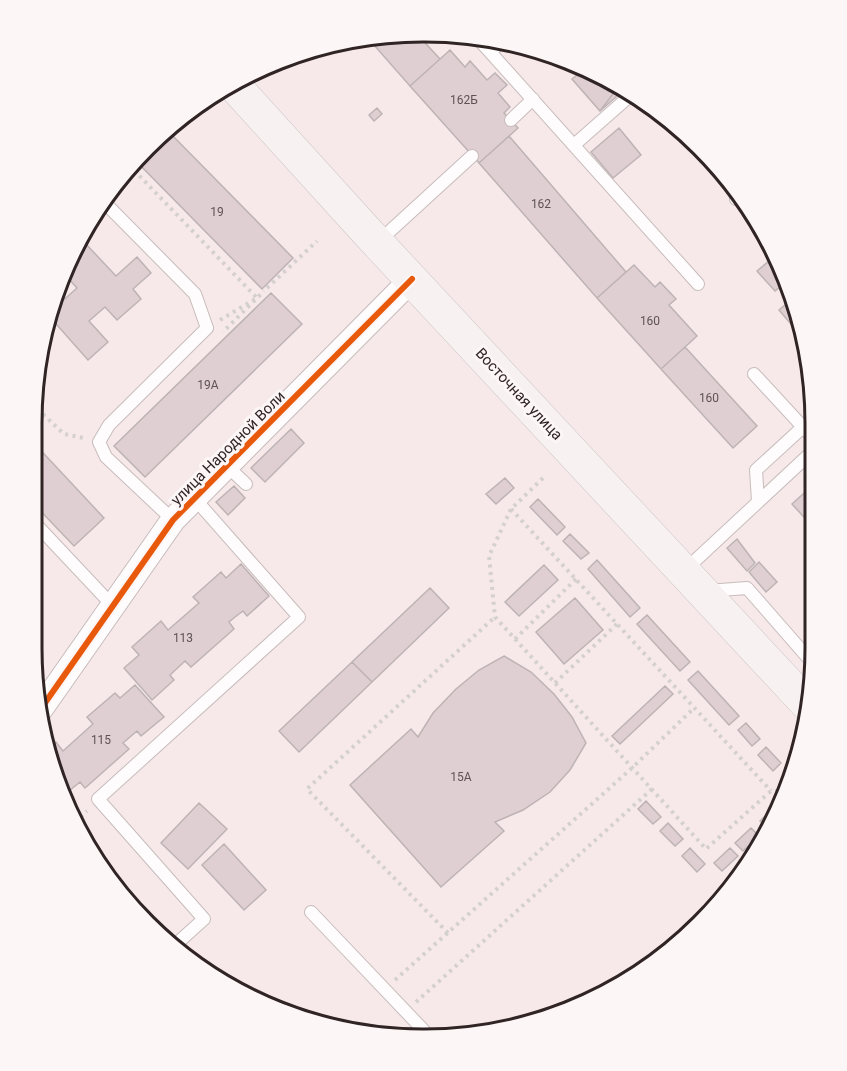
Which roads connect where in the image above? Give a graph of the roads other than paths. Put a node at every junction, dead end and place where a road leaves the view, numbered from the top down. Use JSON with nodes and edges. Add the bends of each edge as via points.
{"nodes":[{"id":1,"x":485,"y":47,"type":"edge"},
{"id":2,"x":494,"y":48,"type":"edge"},
{"id":3,"x":490,"y":52,"type":"junction"},
{"id":4,"x":238,"y":90,"type":"edge"},
{"id":5,"x":533,"y":99,"type":"junction"},
{"id":6,"x":625,"y":100,"type":"edge"},
{"id":7,"x":511,"y":120,"type":"dead end"},
{"id":8,"x":574,"y":145,"type":"junction"},
{"id":9,"x":472,"y":156,"type":"dead end"},
{"id":10,"x":109,"y":207,"type":"edge"},
{"id":11,"x":377,"y":243,"type":"junction"},
{"id":12,"x":412,"y":279,"type":"junction"},
{"id":13,"x":698,"y":284,"type":"dead end"},
{"id":14,"x":754,"y":374,"type":"dead end"},
{"id":15,"x":803,"y":427,"type":"joint"},
{"id":16,"x":805,"y":458,"type":"edge"},
{"id":17,"x":227,"y":466,"type":"junction"},
{"id":18,"x":246,"y":484,"type":"dead end"},
{"id":19,"x":195,"y":499,"type":"junction"},
{"id":20,"x":758,"y":501,"type":"junction"},
{"id":21,"x":173,"y":520,"type":"junction"},
{"id":22,"x":42,"y":531,"type":"edge"},
{"id":23,"x":693,"y":582,"type":"junction"},
{"id":24,"x":112,"y":605,"type":"junction"},
{"id":25,"x":805,"y":654,"type":"edge"},
{"id":26,"x":802,"y":698,"type":"edge"},
{"id":27,"x":46,"y":702,"type":"edge"},
{"id":28,"x":311,"y":912,"type":"dead end"},
{"id":29,"x":180,"y":941,"type":"edge"},
{"id":30,"x":422,"y":1029,"type":"edge"}],
"edges":[{"from":1,"to":3,"type":"lane"},
{"from":2,"to":3,"type":"lane"},
{"from":3,"to":5,"type":"lane"},
{"from":4,"to":11,"type":"main road","name":"Восточная улица"},
{"from":5,"to":7,"type":"lane"},
{"from":5,"to":8,"type":"lane"},
{"from":6,"to":8,"type":"lane"},
{"from":8,"to":13,"type":"lane"},
{"from":9,"to":11,"type":"lane"},
{"from":10,"to":21,"type":"lane","via":[[195,294],[207,328],[109,425],[99,442],[106,457]]},
{"from":11,"to":12,"type":"main road","name":"Восточная улица"},
{"from":12,"to":17,"type":"street","name":"улица Народной Воли"},
{"from":12,"to":23,"type":"main road","name":"Восточная улица"},
{"from":14,"to":15,"type":"lane"},
{"from":15,"to":20,"type":"lane","via":[[756,470]]},
{"from":16,"to":20,"type":"lane"},
{"from":17,"to":18,"type":"lane"},
{"from":17,"to":19,"type":"street","name":"улица Народной Воли"},
{"from":19,"to":21,"type":"street","name":"улица Народной Воли"},
{"from":19,"to":29,"type":"lane","via":[[299,617],[98,799],[204,919]]},
{"from":20,"to":23,"type":"lane"},
{"from":21,"to":24,"type":"street","name":"улица Народной Воли"},
{"from":22,"to":24,"type":"lane"},
{"from":23,"to":25,"type":"lane","via":[[747,588]]},
{"from":23,"to":26,"type":"main road","name":"Восточная улица"},
{"from":24,"to":27,"type":"street","name":"улица Народной Воли"},
{"from":28,"to":30,"type":"lane"}]}
